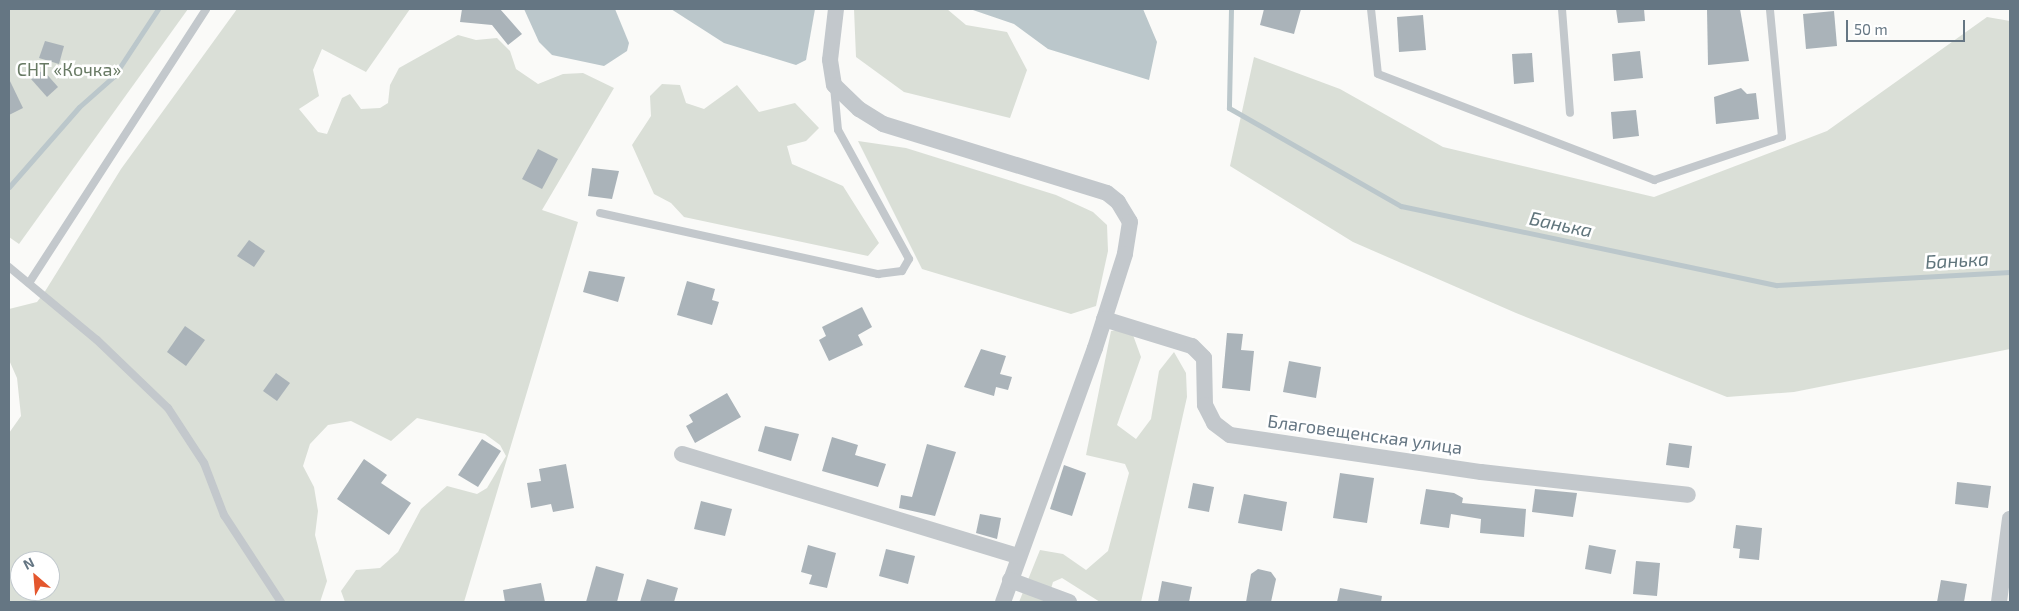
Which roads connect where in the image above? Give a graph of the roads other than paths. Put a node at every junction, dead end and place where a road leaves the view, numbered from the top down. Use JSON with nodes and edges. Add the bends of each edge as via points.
{"nodes":[{"id":1,"x":206,"y":9,"type":"edge"},
{"id":2,"x":836,"y":9,"type":"edge"},
{"id":3,"x":1371,"y":9,"type":"edge"},
{"id":4,"x":1562,"y":9,"type":"edge"},
{"id":5,"x":1770,"y":9,"type":"edge"},
{"id":6,"x":834,"y":85,"type":"junction"},
{"id":7,"x":1570,"y":113,"type":"dead end"},
{"id":8,"x":600,"y":213,"type":"dead end"},
{"id":9,"x":9,"y":267,"type":"edge"},
{"id":10,"x":30,"y":283,"type":"junction"},
{"id":11,"x":1104,"y":319,"type":"junction"},
{"id":12,"x":682,"y":454,"type":"dead end"},
{"id":13,"x":1688,"y":495,"type":"dead end"},
{"id":14,"x":2010,"y":519,"type":"edge"},
{"id":15,"x":1017,"y":556,"type":"junction"},
{"id":16,"x":1010,"y":580,"type":"junction"},
{"id":17,"x":281,"y":602,"type":"edge"},
{"id":18,"x":1003,"y":602,"type":"edge"},
{"id":19,"x":1069,"y":602,"type":"edge"},
{"id":20,"x":1999,"y":602,"type":"edge"}],
"edges":[{"from":1,"to":10,"type":"lane"},
{"from":2,"to":6,"type":"street","via":[[830,60]]},
{"from":3,"to":5,"type":"lane","via":[[1378,74],[1654,180],[1782,137]]},
{"from":4,"to":7,"type":"lane"},
{"from":6,"to":8,"type":"lane","via":[[838,130],[909,259],[902,271],[878,274]]},
{"from":6,"to":11,"type":"street","via":[[882,124],[1107,193],[1118,202],[1130,222],[1130,234]]},
{"from":9,"to":10,"type":"lane"},
{"from":10,"to":17,"type":"lane","via":[[97,340],[189,435],[224,515]]},
{"from":11,"to":13,"type":"street","name":"Благовещенская улица","via":[[1192,346],[1204,358],[1205,405],[1214,423],[1230,435],[1481,472]]},
{"from":11,"to":15,"type":"street"},
{"from":12,"to":15,"type":"street"},
{"from":14,"to":20,"type":"street"},
{"from":15,"to":16,"type":"street"},
{"from":16,"to":18,"type":"street"},
{"from":16,"to":19,"type":"street"}]}
